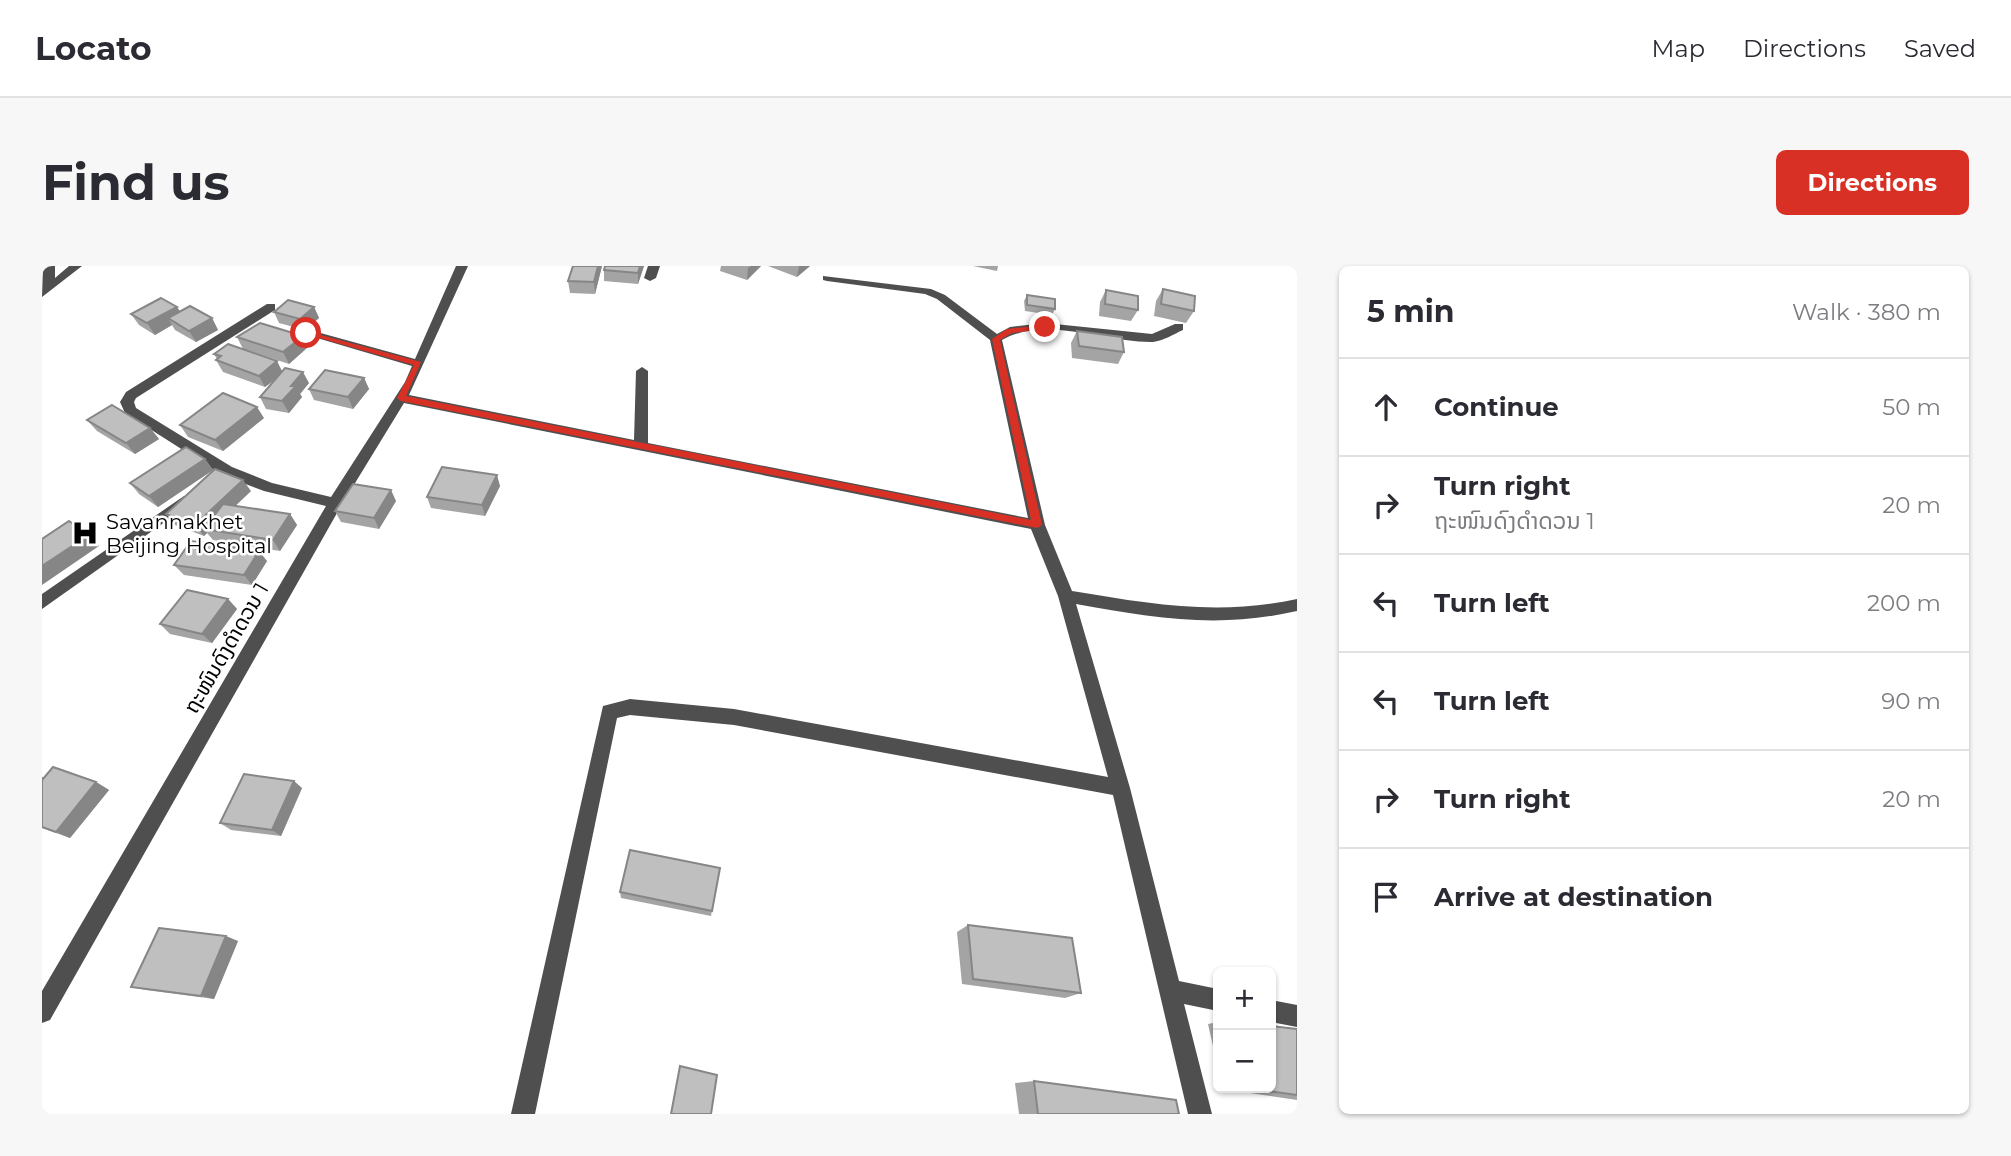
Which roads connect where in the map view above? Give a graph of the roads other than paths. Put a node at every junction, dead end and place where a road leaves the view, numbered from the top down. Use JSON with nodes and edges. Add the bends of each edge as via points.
{"nodes":[{"id":1,"x":49,"y":266,"type":"edge"},
{"id":2,"x":76,"y":266,"type":"edge"},
{"id":3,"x":462,"y":266,"type":"edge"},
{"id":4,"x":827,"y":278,"type":"dead end"},
{"id":5,"x":46,"y":290,"type":"edge"},
{"id":6,"x":271,"y":307,"type":"dead end"},
{"id":7,"x":1179,"y":327,"type":"dead end"},
{"id":8,"x":306,"y":333,"type":"dead end"},
{"id":9,"x":996,"y":339,"type":"junction"},
{"id":10,"x":418,"y":364,"type":"junction"},
{"id":11,"x":642,"y":371,"type":"dead end"},
{"id":12,"x":401,"y":398,"type":"junction"},
{"id":13,"x":641,"y":447,"type":"junction"},
{"id":14,"x":194,"y":494,"type":"edge"},
{"id":15,"x":335,"y":503,"type":"junction"},
{"id":16,"x":1037,"y":525,"type":"junction"},
{"id":17,"x":1066,"y":596,"type":"junction"},
{"id":18,"x":42,"y":603,"type":"edge"},
{"id":19,"x":1297,"y":605,"type":"edge"},
{"id":20,"x":1121,"y":788,"type":"junction"},
{"id":21,"x":1171,"y":990,"type":"junction"},
{"id":22,"x":1213,"y":999,"type":"edge"},
{"id":23,"x":42,"y":1012,"type":"edge"},
{"id":24,"x":1276,"y":1012,"type":"edge"},
{"id":25,"x":1297,"y":1016,"type":"edge"},
{"id":26,"x":523,"y":1114,"type":"edge"},
{"id":27,"x":1200,"y":1114,"type":"edge"}],
"edges":[{"from":1,"to":5,"type":"street"},
{"from":2,"to":5,"type":"street"},
{"from":3,"to":10,"type":"street","name":"ຖະໜົນດົງດຳດວນ 1"},
{"from":4,"to":9,"type":"street","via":[[927,291]]},
{"from":6,"to":15,"type":"street","via":[[131,395],[127,402],[130,410],[222,475]]},
{"from":7,"to":9,"type":"street","via":[[1154,338],[1045,327],[1010,331]]},
{"from":8,"to":10,"type":"street"},
{"from":9,"to":16,"type":"street"},
{"from":10,"to":12,"type":"street","name":"ຖະໜົນດົງດຳດວນ 1"},
{"from":11,"to":13,"type":"street"},
{"from":12,"to":13,"type":"street"},
{"from":12,"to":15,"type":"street","name":"ຖະໜົນດົງດຳດວນ 1"},
{"from":13,"to":16,"type":"street"},
{"from":14,"to":18,"type":"street"},
{"from":15,"to":23,"type":"street","name":"ຖະໜົນດົງດຳດວນ 1"},
{"from":16,"to":17,"type":"street"},
{"from":17,"to":19,"type":"street","via":[[1202,618],[1263,614]]},
{"from":17,"to":20,"type":"street"},
{"from":20,"to":21,"type":"street"},
{"from":20,"to":26,"type":"street","via":[[734,717],[630,706],[609,712]]},
{"from":21,"to":22,"type":"street"},
{"from":21,"to":27,"type":"street"},
{"from":24,"to":25,"type":"street"}]}
